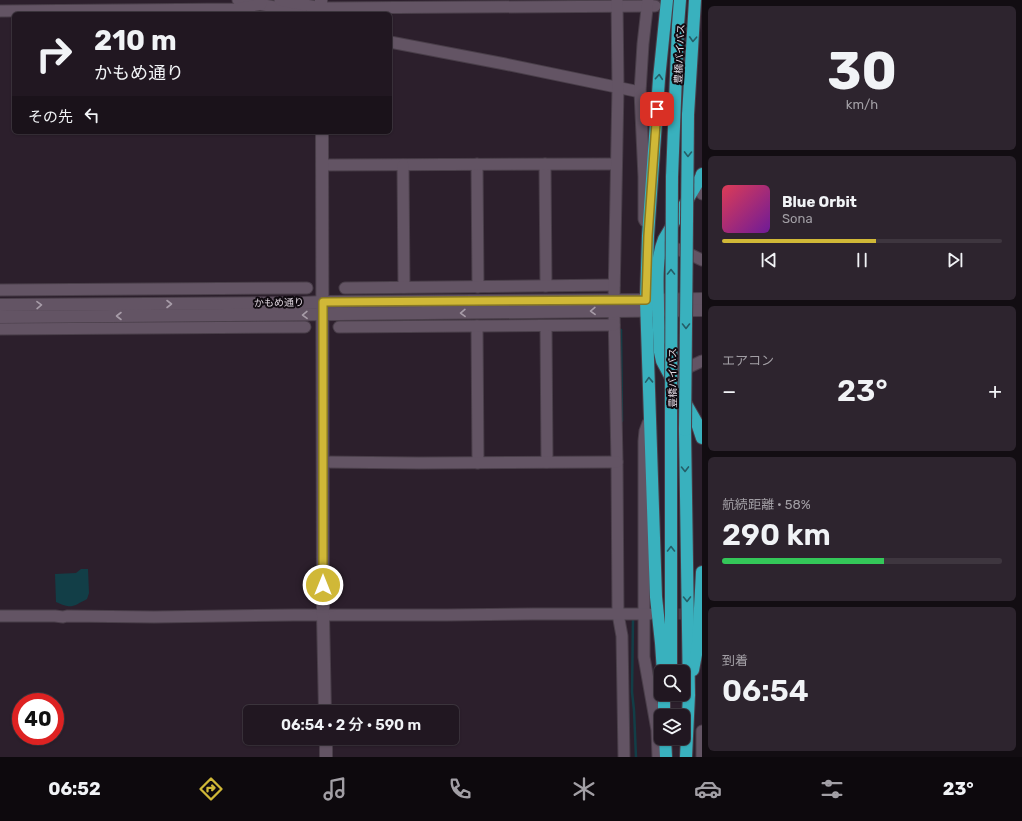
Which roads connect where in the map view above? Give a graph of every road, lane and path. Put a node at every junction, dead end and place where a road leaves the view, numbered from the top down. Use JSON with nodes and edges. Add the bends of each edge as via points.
{"nodes":[{"id":1,"x":238,"y":0,"type":"edge"},
{"id":2,"x":280,"y":0,"type":"edge"},
{"id":3,"x":668,"y":0,"type":"edge"},
{"id":4,"x":680,"y":0,"type":"edge"},
{"id":5,"x":695,"y":0,"type":"edge"},
{"id":6,"x":261,"y":4,"type":"junction"},
{"id":7,"x":618,"y":4,"type":"edge"},
{"id":8,"x":650,"y":4,"type":"edge"},
{"id":9,"x":321,"y":7,"type":"edge"},
{"id":10,"x":0,"y":11,"type":"edge"},
{"id":11,"x":299,"y":12,"type":"edge"},
{"id":12,"x":312,"y":12,"type":"edge"},
{"id":13,"x":392,"y":42,"type":"edge"},
{"id":14,"x":618,"y":87,"type":"junction"},
{"id":15,"x":640,"y":92,"type":"junction"},
{"id":16,"x":322,"y":134,"type":"edge"},
{"id":17,"x":477,"y":164,"type":"junction"},
{"id":18,"x":545,"y":164,"type":"junction"},
{"id":19,"x":616,"y":164,"type":"junction"},
{"id":20,"x":322,"y":165,"type":"junction"},
{"id":21,"x":403,"y":165,"type":"junction"},
{"id":22,"x":702,"y":176,"type":"edge"},
{"id":23,"x":702,"y":194,"type":"edge"},
{"id":24,"x":649,"y":228,"type":"junction"},
{"id":25,"x":660,"y":247,"type":"junction"},
{"id":26,"x":702,"y":260,"type":"edge"},
{"id":27,"x":614,"y":285,"type":"junction"},
{"id":28,"x":478,"y":286,"type":"junction"},
{"id":29,"x":546,"y":286,"type":"junction"},
{"id":30,"x":404,"y":287,"type":"junction"},
{"id":31,"x":443,"y":287,"type":"junction"},
{"id":32,"x":307,"y":288,"type":"dead end"},
{"id":33,"x":345,"y":288,"type":"dead end"},
{"id":34,"x":0,"y":290,"type":"edge"},
{"id":35,"x":12,"y":290,"type":"junction"},
{"id":36,"x":702,"y":299,"type":"edge"},
{"id":37,"x":443,"y":301,"type":"junction"},
{"id":38,"x":323,"y":302,"type":"junction"},
{"id":39,"x":614,"y":305,"type":"junction"},
{"id":40,"x":652,"y":305,"type":"junction"},
{"id":41,"x":702,"y":310,"type":"edge"},
{"id":42,"x":442,"y":313,"type":"junction"},
{"id":43,"x":323,"y":314,"type":"junction"},
{"id":44,"x":7,"y":315,"type":"edge"},
{"id":45,"x":614,"y":325,"type":"junction"},
{"id":46,"x":477,"y":326,"type":"junction"},
{"id":47,"x":546,"y":326,"type":"junction"},
{"id":48,"x":305,"y":327,"type":"dead end"},
{"id":49,"x":339,"y":327,"type":"dead end"},
{"id":50,"x":442,"y":327,"type":"junction"},
{"id":51,"x":0,"y":329,"type":"edge"},
{"id":52,"x":702,"y":361,"type":"edge"},
{"id":53,"x":670,"y":376,"type":"junction"},
{"id":54,"x":650,"y":418,"type":"junction"},
{"id":55,"x":702,"y":436,"type":"edge"},
{"id":56,"x":323,"y":462,"type":"junction"},
{"id":57,"x":547,"y":462,"type":"junction"},
{"id":58,"x":617,"y":462,"type":"junction"},
{"id":59,"x":478,"y":463,"type":"junction"},
{"id":60,"x":702,"y":572,"type":"edge"},
{"id":61,"x":618,"y":614,"type":"junction"},
{"id":62,"x":647,"y":614,"type":"junction"},
{"id":63,"x":0,"y":616,"type":"edge"},
{"id":64,"x":323,"y":616,"type":"junction"},
{"id":65,"x":663,"y":665,"type":"edge"},
{"id":66,"x":671,"y":665,"type":"edge"},
{"id":67,"x":688,"y":665,"type":"edge"},
{"id":68,"x":690,"y":685,"type":"edge"},
{"id":69,"x":688,"y":701,"type":"edge"},
{"id":70,"x":325,"y":705,"type":"edge"},
{"id":71,"x":702,"y":731,"type":"edge"},
{"id":72,"x":326,"y":745,"type":"edge"},
{"id":73,"x":665,"y":745,"type":"edge"},
{"id":74,"x":671,"y":745,"type":"edge"},
{"id":75,"x":326,"y":757,"type":"edge"},
{"id":76,"x":624,"y":757,"type":"edge"},
{"id":77,"x":658,"y":757,"type":"edge"},
{"id":78,"x":666,"y":757,"type":"edge"},
{"id":79,"x":671,"y":757,"type":"edge"},
{"id":80,"x":686,"y":757,"type":"edge"},
{"id":81,"x":702,"y":757,"type":"edge"}],
"edges":[{"from":1,"to":6,"type":"street"},
{"from":2,"to":9,"type":"street"},
{"from":24,"to":3,"type":"highway","one_way":true,"via":[[659,79]]},
{"from":66,"to":4,"type":"highway","name":"豊橋バイパス","one_way":true,"bridge":true,"via":[[672,177]]},
{"from":5,"to":67,"type":"highway","name":"豊橋バイパス","one_way":true,"bridge":true,"via":[[688,115],[685,430]]},
{"from":6,"to":10,"type":"street","via":[[237,9]]},
{"from":6,"to":11,"type":"street"},
{"from":7,"to":8,"type":"street"},
{"from":7,"to":9,"type":"street"},
{"from":7,"to":14,"type":"street"},
{"from":8,"to":15,"type":"street","via":[[643,44]]},
{"from":9,"to":12,"type":"street"},
{"from":13,"to":14,"type":"street"},
{"from":14,"to":15,"type":"street"},
{"from":14,"to":19,"type":"street"},
{"from":15,"to":24,"type":"street","via":[[644,219]]},
{"from":16,"to":20,"type":"street"},
{"from":17,"to":18,"type":"street"},
{"from":17,"to":21,"type":"street"},
{"from":17,"to":28,"type":"street"},
{"from":18,"to":19,"type":"street"},
{"from":18,"to":29,"type":"street"},
{"from":19,"to":27,"type":"street"},
{"from":20,"to":21,"type":"street"},
{"from":20,"to":38,"type":"street"},
{"from":21,"to":30,"type":"street"},
{"from":22,"to":23,"type":"street"},
{"from":22,"to":25,"type":"highway"},
{"from":24,"to":40,"type":"highway"},
{"from":25,"to":26,"type":"street","via":[[668,246]]},
{"from":25,"to":40,"type":"highway"},
{"from":27,"to":29,"type":"street"},
{"from":27,"to":39,"type":"street"},
{"from":28,"to":29,"type":"street"},
{"from":28,"to":31,"type":"street"},
{"from":30,"to":31,"type":"street"},
{"from":30,"to":33,"type":"street"},
{"from":31,"to":37,"type":"street"},
{"from":32,"to":35,"type":"street"},
{"from":34,"to":35,"type":"street"},
{"from":35,"to":44,"type":"street"},
{"from":36,"to":40,"type":"street","name":"かもめ通り"},
{"from":37,"to":38,"type":"street","name":"かもめ通り"},
{"from":37,"to":39,"type":"street","name":"かもめ通り"},
{"from":38,"to":43,"type":"street"},
{"from":44,"to":38,"type":"street","name":"かもめ通り","one_way":true},
{"from":39,"to":40,"type":"street","name":"かもめ通り"},
{"from":39,"to":42,"type":"street","name":"かもめ通り","one_way":true},
{"from":39,"to":45,"type":"street"},
{"from":40,"to":41,"type":"street","name":"かもめ通り"},
{"from":40,"to":53,"type":"highway","via":[[662,361]]},
{"from":54,"to":40,"type":"highway","one_way":true},
{"from":42,"to":43,"type":"street","name":"かもめ通り"},
{"from":42,"to":50,"type":"street"},
{"from":43,"to":44,"type":"street","name":"かもめ通り","one_way":true},
{"from":43,"to":56,"type":"street"},
{"from":44,"to":48,"type":"street"},
{"from":44,"to":51,"type":"street"},
{"from":45,"to":47,"type":"street"},
{"from":45,"to":58,"type":"street"},
{"from":46,"to":47,"type":"street"},
{"from":46,"to":50,"type":"street"},
{"from":46,"to":59,"type":"street"},
{"from":47,"to":57,"type":"street"},
{"from":49,"to":50,"type":"street"},
{"from":52,"to":53,"type":"street"},
{"from":53,"to":55,"type":"highway"},
{"from":54,"to":62,"type":"street","via":[[644,441]]},
{"from":54,"to":65,"type":"highway","via":[[656,596]]},
{"from":56,"to":59,"type":"street"},
{"from":56,"to":64,"type":"street"},
{"from":57,"to":58,"type":"street"},
{"from":57,"to":59,"type":"street"},
{"from":58,"to":61,"type":"street"},
{"from":60,"to":68,"type":"highway","via":[[698,644]]},
{"from":61,"to":62,"type":"street"},
{"from":61,"to":64,"type":"street"},
{"from":61,"to":76,"type":"street","via":[[622,636]]},
{"from":62,"to":77,"type":"street","via":[[644,657],[657,730]]},
{"from":63,"to":64,"type":"street"},
{"from":64,"to":70,"type":"street"},
{"from":69,"to":80,"type":"highway","name":"豊橋バイパス"},
{"from":71,"to":81,"type":"street"},
{"from":72,"to":75,"type":"street"},
{"from":73,"to":78,"type":"highway"},
{"from":74,"to":79,"type":"highway"}]}
